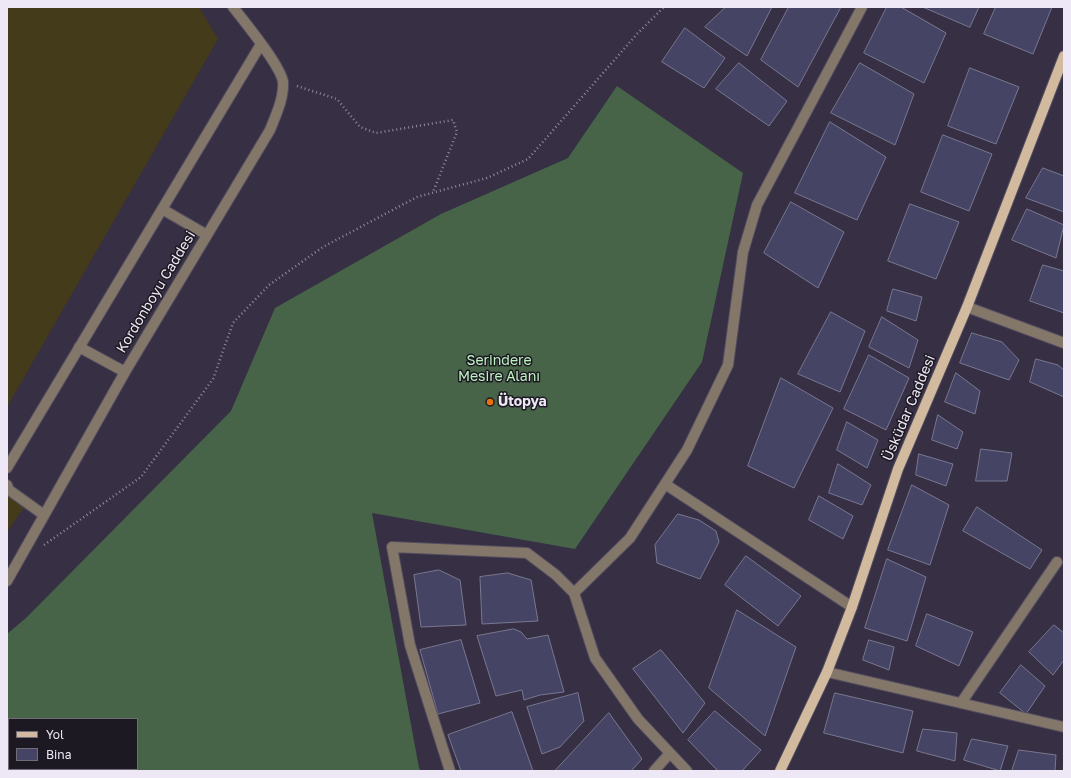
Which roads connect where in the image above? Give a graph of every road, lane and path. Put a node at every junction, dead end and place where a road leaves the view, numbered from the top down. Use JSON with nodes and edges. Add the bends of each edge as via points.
{"nodes":[{"id":1,"x":233,"y":7,"type":"edge"},
{"id":2,"x":238,"y":7,"type":"edge"},
{"id":3,"x":664,"y":7,"type":"edge"},
{"id":4,"x":862,"y":7,"type":"edge"},
{"id":5,"x":241,"y":18,"type":"junction"},
{"id":6,"x":261,"y":44,"type":"junction"},
{"id":7,"x":1064,"y":56,"type":"edge"},
{"id":8,"x":283,"y":81,"type":"junction"},
{"id":9,"x":433,"y":193,"type":"junction"},
{"id":10,"x":162,"y":209,"type":"junction"},
{"id":11,"x":207,"y":235,"type":"junction"},
{"id":12,"x":967,"y":307,"type":"junction"},
{"id":13,"x":1064,"y":343,"type":"edge"},
{"id":14,"x":79,"y":348,"type":"junction"},
{"id":15,"x":125,"y":372,"type":"junction"},
{"id":16,"x":7,"y":468,"type":"edge"},
{"id":17,"x":665,"y":484,"type":"junction"},
{"id":18,"x":7,"y":485,"type":"edge"},
{"id":19,"x":44,"y":515,"type":"junction"},
{"id":20,"x":41,"y":547,"type":"dead end"},
{"id":21,"x":1057,"y":562,"type":"dead end"},
{"id":22,"x":7,"y":581,"type":"edge"},
{"id":23,"x":574,"y":593,"type":"junction"},
{"id":24,"x":852,"y":607,"type":"junction"},
{"id":25,"x":827,"y":672,"type":"junction"},
{"id":26,"x":961,"y":703,"type":"junction"},
{"id":27,"x":1064,"y":727,"type":"edge"},
{"id":28,"x":670,"y":753,"type":"junction"},
{"id":29,"x":450,"y":771,"type":"edge"},
{"id":30,"x":654,"y":771,"type":"edge"},
{"id":31,"x":687,"y":771,"type":"edge"},
{"id":32,"x":780,"y":771,"type":"edge"}],
"edges":[{"from":1,"to":5,"type":"street"},
{"from":2,"to":5,"type":"street"},
{"from":3,"to":9,"type":"path","via":[[637,34],[528,159],[487,178]]},
{"from":4,"to":17,"type":"street","via":[[757,205],[743,252],[728,365],[687,450]]},
{"from":5,"to":6,"type":"street"},
{"from":6,"to":8,"type":"street"},
{"from":6,"to":10,"type":"street"},
{"from":7,"to":12,"type":"main road","name":"Üsküdar Caddesi"},
{"from":8,"to":9,"type":"path","via":[[337,99],[360,127],[376,133],[453,120],[457,132]]},
{"from":8,"to":11,"type":"street","name":"Kordonboyu Caddesi","via":[[278,113],[270,130]]},
{"from":9,"to":20,"type":"path","via":[[417,197],[323,247],[269,285],[233,323],[213,379],[141,477]]},
{"from":10,"to":11,"type":"street"},
{"from":10,"to":14,"type":"street"},
{"from":11,"to":15,"type":"street","name":"Kordonboyu Caddesi"},
{"from":12,"to":13,"type":"street"},
{"from":12,"to":24,"type":"main road","name":"Üsküdar Caddesi","via":[[898,469]]},
{"from":14,"to":15,"type":"street"},
{"from":14,"to":16,"type":"street"},
{"from":15,"to":19,"type":"street","name":"Kordonboyu Caddesi"},
{"from":17,"to":23,"type":"street","via":[[630,538]]},
{"from":17,"to":24,"type":"street"},
{"from":18,"to":19,"type":"street","via":[[9,490]]},
{"from":19,"to":22,"type":"street","name":"Kordonboyu Caddesi"},
{"from":21,"to":26,"type":"street"},
{"from":23,"to":28,"type":"street","via":[[595,658],[638,719]]},
{"from":23,"to":29,"type":"street","via":[[556,575],[527,553],[392,546],[410,645]]},
{"from":24,"to":25,"type":"main road","name":"Üsküdar Caddesi"},
{"from":25,"to":26,"type":"street"},
{"from":25,"to":32,"type":"main road","name":"Üsküdar Caddesi"},
{"from":26,"to":27,"type":"street"},
{"from":28,"to":30,"type":"street"},
{"from":28,"to":31,"type":"street"}]}
